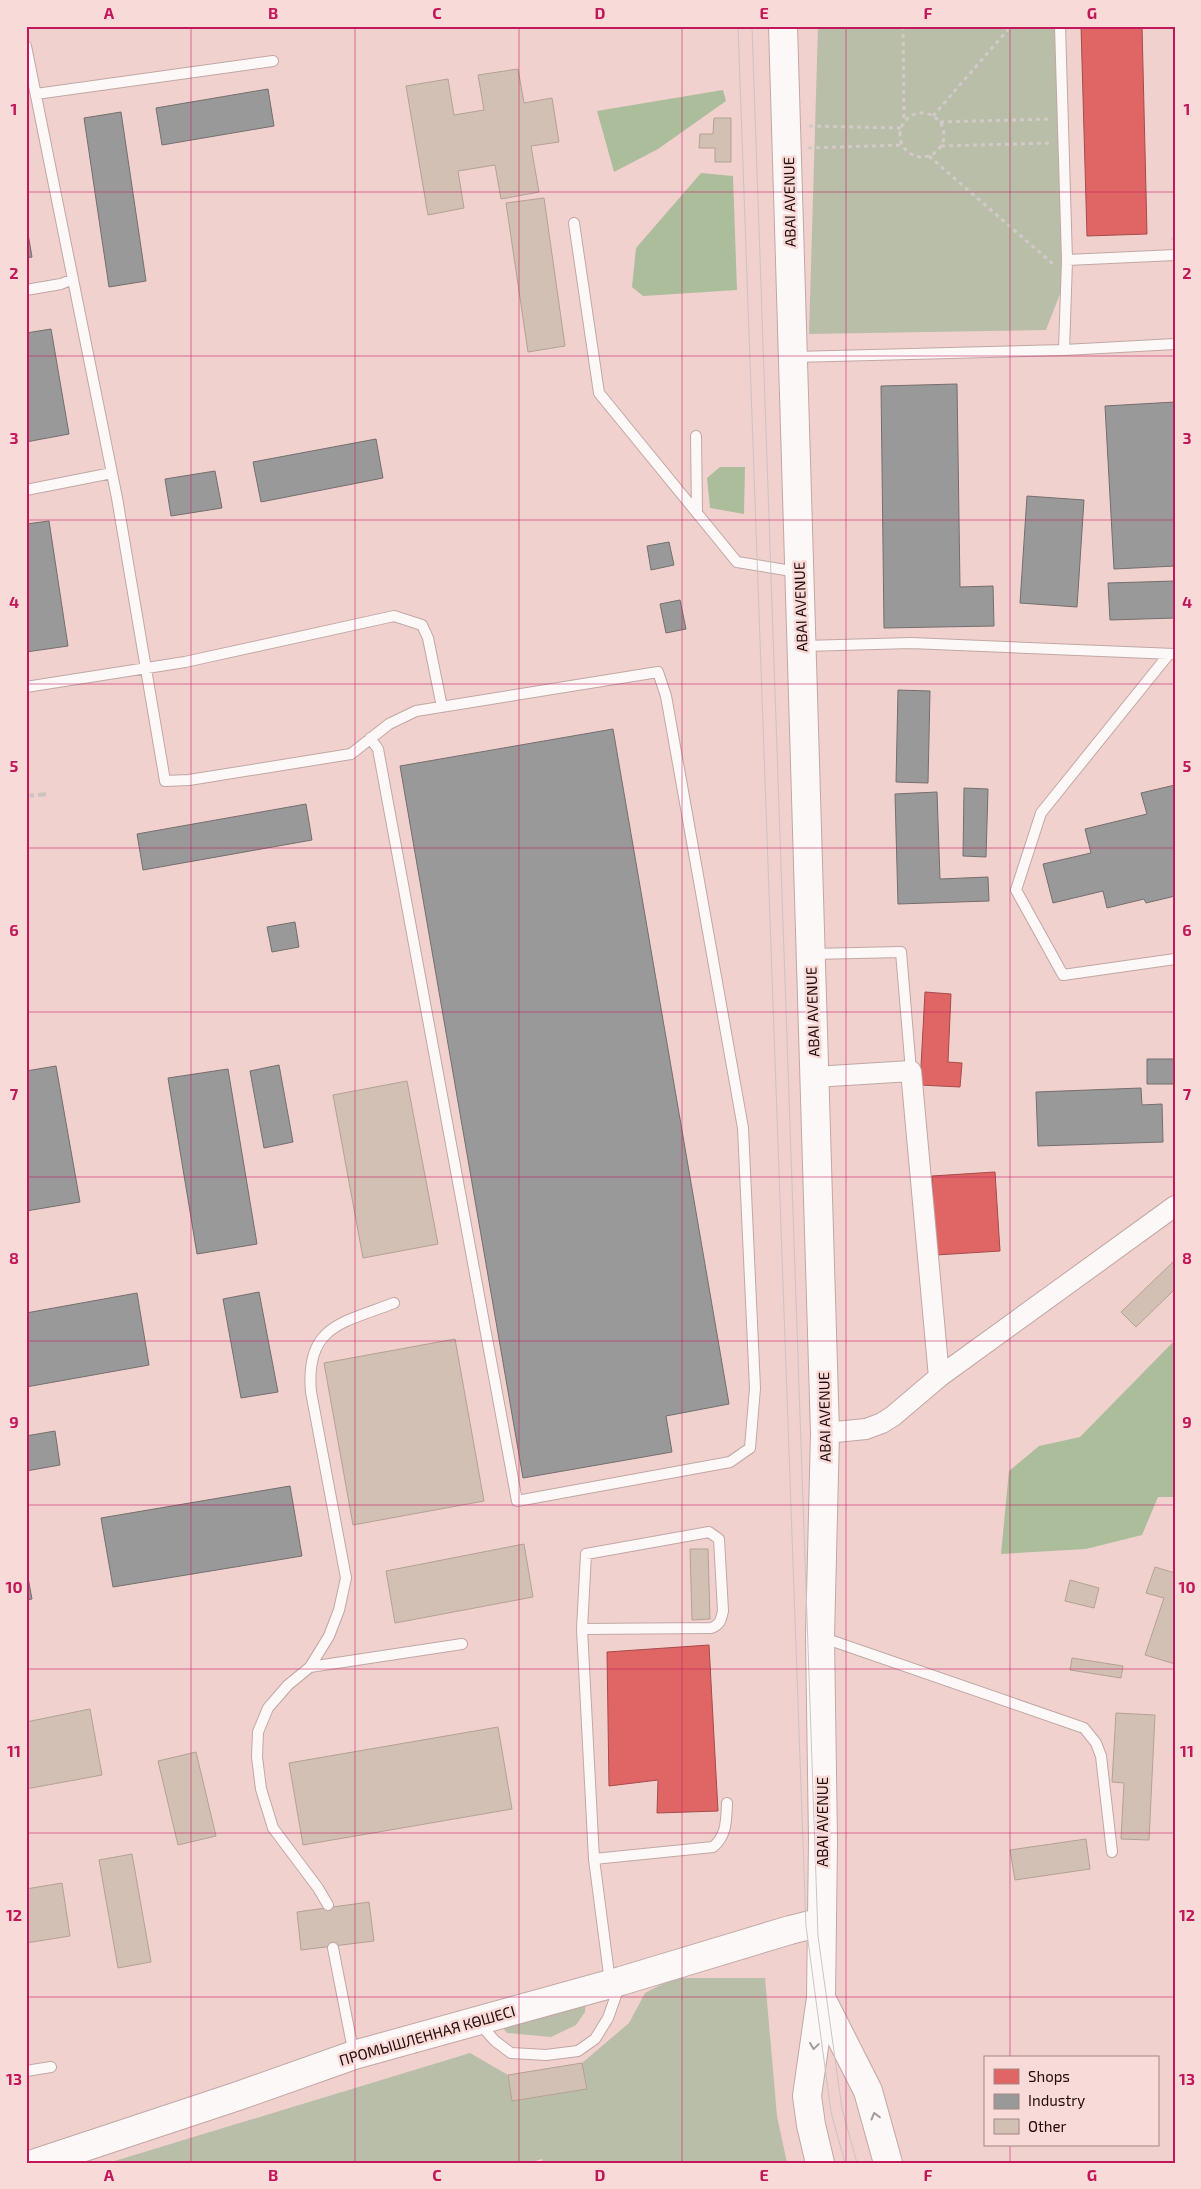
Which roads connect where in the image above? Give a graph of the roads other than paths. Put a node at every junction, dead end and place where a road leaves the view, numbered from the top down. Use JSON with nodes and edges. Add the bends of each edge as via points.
{"nodes":[{"id":1,"x":783,"y":26,"type":"edge"},
{"id":2,"x":1060,"y":26,"type":"edge"},
{"id":3,"x":26,"y":46,"type":"edge"},
{"id":4,"x":273,"y":61,"type":"dead end"},
{"id":5,"x":32,"y":90,"type":"edge"},
{"id":6,"x":574,"y":223,"type":"dead end"},
{"id":7,"x":1175,"y":255,"type":"edge"},
{"id":8,"x":1067,"y":260,"type":"junction"},
{"id":9,"x":73,"y":280,"type":"junction"},
{"id":10,"x":26,"y":290,"type":"edge"},
{"id":11,"x":1175,"y":344,"type":"edge"},
{"id":12,"x":1064,"y":350,"type":"junction"},
{"id":13,"x":793,"y":357,"type":"junction"},
{"id":14,"x":696,"y":436,"type":"dead end"},
{"id":15,"x":112,"y":473,"type":"junction"},
{"id":16,"x":26,"y":490,"type":"edge"},
{"id":17,"x":697,"y":513,"type":"junction"},
{"id":18,"x":799,"y":572,"type":"junction"},
{"id":19,"x":802,"y":646,"type":"junction"},
{"id":20,"x":1172,"y":654,"type":"edge"},
{"id":21,"x":146,"y":668,"type":"junction"},
{"id":22,"x":26,"y":687,"type":"edge"},
{"id":23,"x":442,"y":707,"type":"junction"},
{"id":24,"x":370,"y":738,"type":"junction"},
{"id":25,"x":811,"y":954,"type":"junction"},
{"id":26,"x":1175,"y":959,"type":"edge"},
{"id":27,"x":911,"y":1071,"type":"junction"},
{"id":28,"x":814,"y":1077,"type":"junction"},
{"id":29,"x":1175,"y":1206,"type":"edge"},
{"id":30,"x":394,"y":1302,"type":"dead end"},
{"id":31,"x":939,"y":1377,"type":"junction"},
{"id":32,"x":825,"y":1433,"type":"junction"},
{"id":33,"x":582,"y":1629,"type":"junction"},
{"id":34,"x":820,"y":1636,"type":"junction"},
{"id":35,"x":462,"y":1644,"type":"dead end"},
{"id":36,"x":310,"y":1667,"type":"junction"},
{"id":37,"x":727,"y":1803,"type":"dead end"},
{"id":38,"x":1112,"y":1852,"type":"dead end"},
{"id":39,"x":594,"y":1859,"type":"junction"},
{"id":40,"x":328,"y":1905,"type":"dead end"},
{"id":41,"x":822,"y":1922,"type":"junction"},
{"id":42,"x":333,"y":1948,"type":"dead end"},
{"id":43,"x":616,"y":1982,"type":"junction"},
{"id":44,"x":821,"y":1998,"type":"junction"},
{"id":45,"x":477,"y":2020,"type":"junction"},
{"id":46,"x":354,"y":2055,"type":"junction"},
{"id":47,"x":51,"y":2067,"type":"dead end"},
{"id":48,"x":26,"y":2071,"type":"edge"},
{"id":49,"x":36,"y":2163,"type":"edge"},
{"id":50,"x":820,"y":2163,"type":"edge"},
{"id":51,"x":888,"y":2163,"type":"edge"}],
"edges":[{"from":1,"to":13,"type":"main road","name":"ABAI AVENUE"},
{"from":2,"to":8,"type":"lane"},
{"from":3,"to":5,"type":"lane"},
{"from":4,"to":5,"type":"lane"},
{"from":5,"to":9,"type":"lane"},
{"from":6,"to":17,"type":"lane","via":[[599,393]]},
{"from":7,"to":8,"type":"lane"},
{"from":8,"to":12,"type":"lane"},
{"from":9,"to":10,"type":"lane"},
{"from":9,"to":15,"type":"lane"},
{"from":11,"to":12,"type":"lane"},
{"from":12,"to":13,"type":"lane"},
{"from":13,"to":18,"type":"main road","name":"ABAI AVENUE"},
{"from":14,"to":17,"type":"lane"},
{"from":15,"to":16,"type":"lane"},
{"from":15,"to":21,"type":"lane"},
{"from":17,"to":18,"type":"lane","via":[[737,562]]},
{"from":18,"to":19,"type":"main road","name":"ABAI AVENUE"},
{"from":19,"to":20,"type":"lane","via":[[911,643]]},
{"from":19,"to":25,"type":"main road","name":"ABAI AVENUE"},
{"from":20,"to":26,"type":"lane","via":[[1041,813],[1016,890],[1063,975]]},
{"from":21,"to":22,"type":"lane"},
{"from":21,"to":23,"type":"lane","via":[[394,616],[422,625],[428,638]]},
{"from":21,"to":24,"type":"lane","via":[[165,781],[351,754]]},
{"from":23,"to":24,"type":"lane","via":[[416,711]]},
{"from":23,"to":24,"type":"lane","via":[[658,672],[666,696],[742,1128],[755,1388],[750,1448],[730,1462],[517,1501],[378,749]]},
{"from":25,"to":27,"type":"lane","via":[[902,952]]},
{"from":25,"to":28,"type":"main road","name":"ABAI AVENUE"},
{"from":27,"to":28,"type":"street"},
{"from":27,"to":31,"type":"street"},
{"from":28,"to":32,"type":"main road","name":"ABAI AVENUE"},
{"from":29,"to":31,"type":"street"},
{"from":30,"to":36,"type":"lane","via":[[332,1327],[312,1356],[309,1373],[311,1392],[346,1578],[329,1636]]},
{"from":31,"to":32,"type":"street","via":[[882,1424]]},
{"from":32,"to":34,"type":"main road","name":"ABAI AVENUE"},
{"from":33,"to":33,"type":"lane","via":[[586,1554],[709,1532],[720,1539],[723,1611],[716,1626]]},
{"from":33,"to":39,"type":"lane"},
{"from":34,"to":38,"type":"lane","via":[[1084,1728],[1101,1756]]},
{"from":34,"to":41,"type":"main road","name":"ABAI AVENUE"},
{"from":35,"to":36,"type":"lane"},
{"from":36,"to":40,"type":"lane","via":[[268,1708],[258,1732],[257,1757],[261,1789],[273,1828]]},
{"from":37,"to":39,"type":"lane","via":[[725,1831],[713,1846]]},
{"from":39,"to":43,"type":"lane"},
{"from":41,"to":43,"type":"main road","name":"ПРОМЫШЛЕННАЯ КӨШЕСІ"},
{"from":41,"to":44,"type":"main road","name":"ABAI AVENUE"},
{"from":42,"to":46,"type":"lane"},
{"from":43,"to":45,"type":"main road","name":"ПРОМЫШЛЕННАЯ КӨШЕСІ"},
{"from":43,"to":45,"type":"lane","via":[[608,2018],[595,2039],[578,2050],[546,2055],[511,2053]]},
{"from":44,"to":50,"type":"main road","name":"ABAI AVENUE","one_way":true,"via":[[807,2096]]},
{"from":51,"to":44,"type":"main road","name":"ABAI AVENUE","one_way":true,"via":[[868,2091]]},
{"from":45,"to":46,"type":"main road","name":"ПРОМЫШЛЕННАЯ КӨШЕСІ"},
{"from":46,"to":49,"type":"main road","name":"ПРОМЫШЛЕННАЯ КӨШЕСІ"},
{"from":47,"to":48,"type":"lane"}]}
